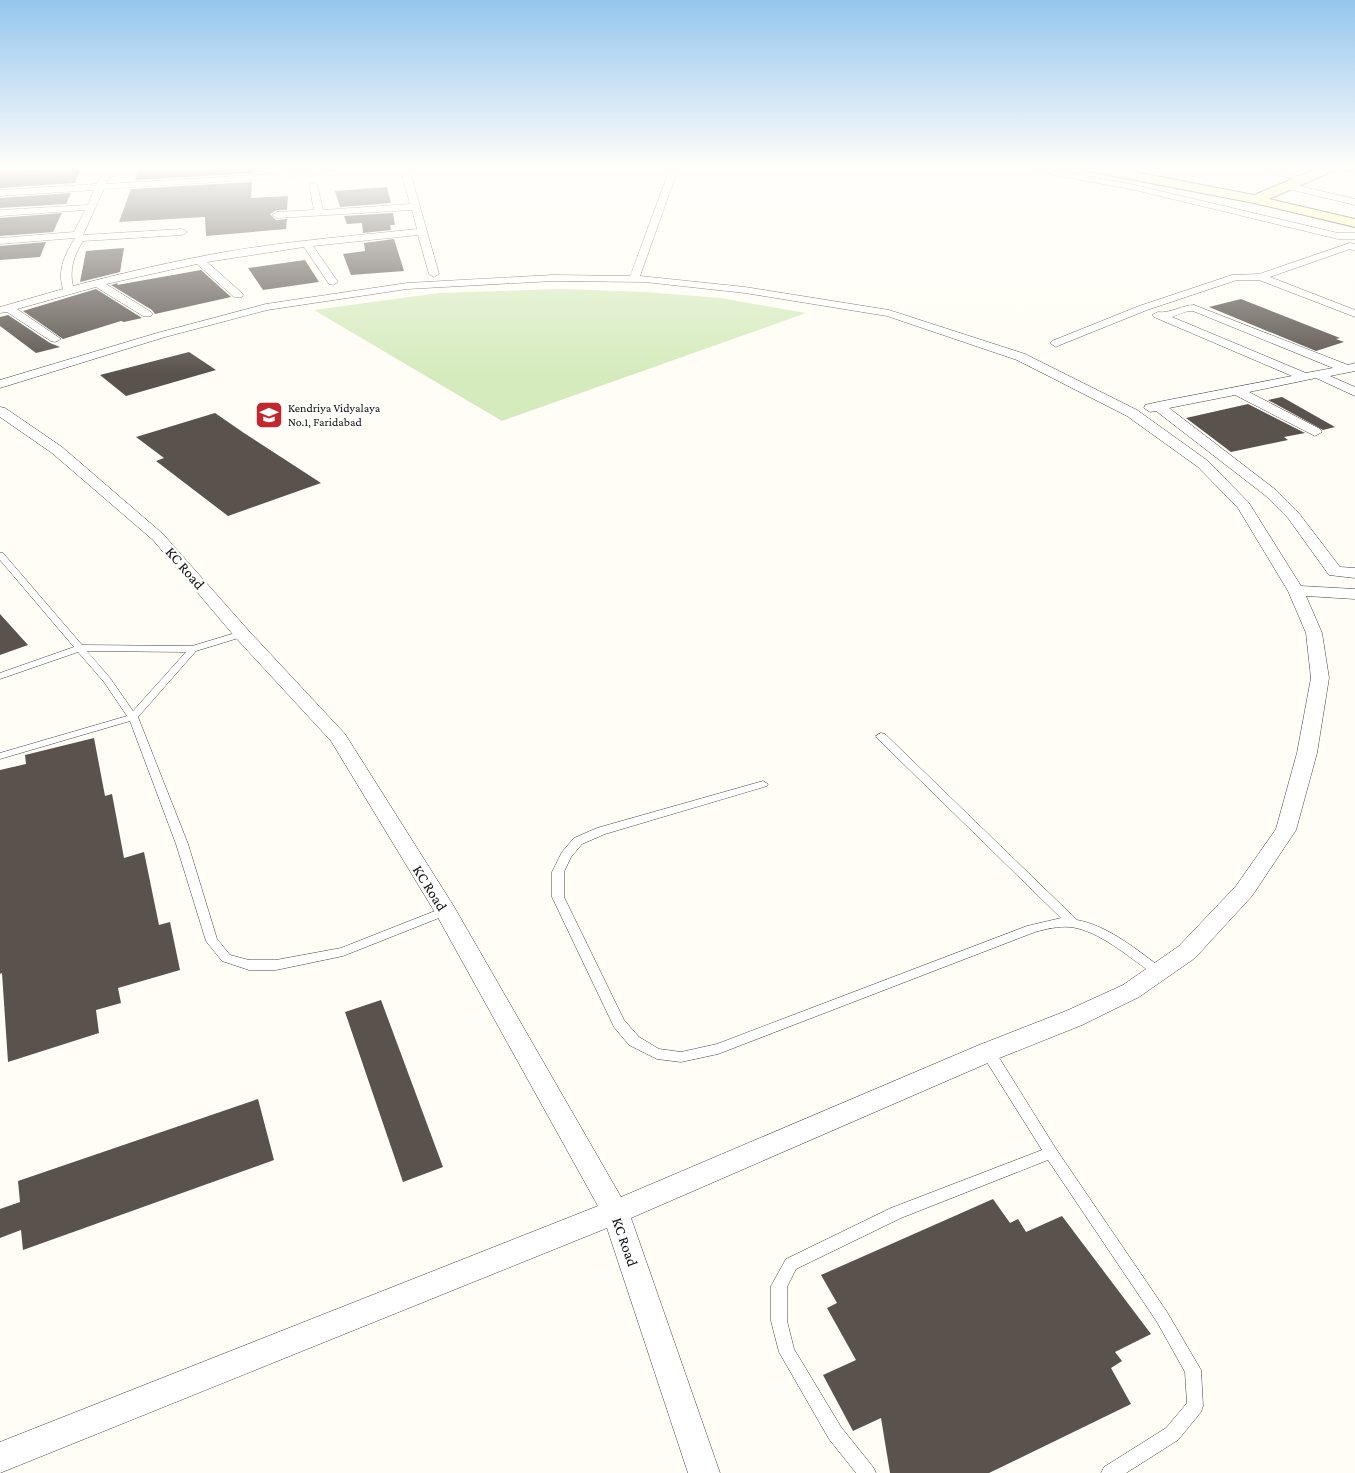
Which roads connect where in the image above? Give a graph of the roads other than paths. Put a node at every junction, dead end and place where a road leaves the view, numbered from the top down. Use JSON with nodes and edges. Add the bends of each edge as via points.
{"nodes":[{"id":1,"x":80,"y":235,"type":"edge"},
{"id":2,"x":146,"y":235,"type":"edge"},
{"id":3,"x":392,"y":235,"type":"edge"},
{"id":4,"x":422,"y":235,"type":"edge"},
{"id":5,"x":651,"y":235,"type":"edge"},
{"id":6,"x":1333,"y":235,"type":"edge"},
{"id":7,"x":1355,"y":236,"type":"edge"},
{"id":8,"x":78,"y":240,"type":"junction"},
{"id":9,"x":0,"y":241,"type":"edge"},
{"id":10,"x":306,"y":243,"type":"junction"},
{"id":11,"x":1355,"y":248,"type":"edge"},
{"id":12,"x":0,"y":252,"type":"edge"},
{"id":13,"x":199,"y":260,"type":"junction"},
{"id":14,"x":434,"y":274,"type":"dead end"},
{"id":15,"x":1260,"y":277,"type":"junction"},
{"id":16,"x":634,"y":279,"type":"junction"},
{"id":17,"x":1228,"y":279,"type":"junction"},
{"id":18,"x":333,"y":282,"type":"dead end"},
{"id":19,"x":97,"y":283,"type":"junction"},
{"id":20,"x":69,"y":291,"type":"junction"},
{"id":21,"x":238,"y":295,"type":"dead end"},
{"id":22,"x":1143,"y":308,"type":"junction"},
{"id":23,"x":4,"y":309,"type":"edge"},
{"id":24,"x":147,"y":314,"type":"dead end"},
{"id":25,"x":1355,"y":314,"type":"edge"},
{"id":26,"x":1163,"y":316,"type":"junction"},
{"id":27,"x":1355,"y":323,"type":"edge"},
{"id":28,"x":55,"y":339,"type":"dead end"},
{"id":29,"x":1056,"y":343,"type":"dead end"},
{"id":30,"x":1350,"y":368,"type":"edge"},
{"id":31,"x":1311,"y":375,"type":"junction"},
{"id":32,"x":0,"y":384,"type":"edge"},
{"id":33,"x":1236,"y":390,"type":"junction"},
{"id":34,"x":1355,"y":392,"type":"edge"},
{"id":35,"x":1158,"y":406,"type":"junction"},
{"id":36,"x":0,"y":410,"type":"edge"},
{"id":37,"x":1132,"y":412,"type":"junction"},
{"id":38,"x":1315,"y":432,"type":"dead end"},
{"id":39,"x":0,"y":555,"type":"edge"},
{"id":40,"x":1355,"y":573,"type":"edge"},
{"id":41,"x":1296,"y":591,"type":"junction"},
{"id":42,"x":1355,"y":594,"type":"edge"},
{"id":43,"x":242,"y":634,"type":"junction"},
{"id":44,"x":80,"y":648,"type":"junction"},
{"id":45,"x":193,"y":649,"type":"junction"},
{"id":46,"x":0,"y":676,"type":"edge"},
{"id":47,"x":133,"y":717,"type":"junction"},
{"id":48,"x":881,"y":736,"type":"dead end"},
{"id":49,"x":0,"y":756,"type":"edge"},
{"id":50,"x":763,"y":784,"type":"dead end"},
{"id":51,"x":445,"y":911,"type":"junction"},
{"id":52,"x":1072,"y":922,"type":"junction"},
{"id":53,"x":1159,"y":972,"type":"junction"},
{"id":54,"x":988,"y":1052,"type":"junction"},
{"id":55,"x":1051,"y":1153,"type":"junction"},
{"id":56,"x":615,"y":1212,"type":"junction"},
{"id":57,"x":0,"y":1458,"type":"edge"},
{"id":58,"x":704,"y":1473,"type":"edge"},
{"id":59,"x":866,"y":1473,"type":"edge"},
{"id":60,"x":1110,"y":1473,"type":"edge"}],
"edges":[{"from":1,"to":8,"type":"street"},
{"from":2,"to":8,"type":"street"},
{"from":3,"to":10,"type":"street"},
{"from":4,"to":14,"type":"street"},
{"from":5,"to":16,"type":"street"},
{"from":6,"to":7,"type":"street"},
{"from":8,"to":9,"type":"street"},
{"from":8,"to":12,"type":"street"},
{"from":8,"to":20,"type":"street","via":[[66,267],[65,281]]},
{"from":10,"to":13,"type":"street"},
{"from":10,"to":18,"type":"street"},
{"from":11,"to":15,"type":"street","via":[[1350,246]]},
{"from":13,"to":19,"type":"street"},
{"from":13,"to":21,"type":"street"},
{"from":15,"to":17,"type":"street"},
{"from":15,"to":25,"type":"street"},
{"from":16,"to":32,"type":"street","via":[[554,278],[436,284],[266,306]]},
{"from":16,"to":37,"type":"street","via":[[745,290],[889,313],[1021,357]]},
{"from":17,"to":22,"type":"street"},
{"from":17,"to":27,"type":"street"},
{"from":19,"to":20,"type":"street"},
{"from":19,"to":24,"type":"street"},
{"from":20,"to":23,"type":"street"},
{"from":22,"to":26,"type":"street"},
{"from":22,"to":29,"type":"street"},
{"from":23,"to":28,"type":"street"},
{"from":26,"to":30,"type":"street","via":[[1194,308]]},
{"from":26,"to":31,"type":"street"},
{"from":30,"to":31,"type":"street"},
{"from":31,"to":33,"type":"street"},
{"from":31,"to":34,"type":"street"},
{"from":33,"to":35,"type":"street"},
{"from":33,"to":38,"type":"street"},
{"from":35,"to":37,"type":"street"},
{"from":35,"to":40,"type":"street","via":[[1271,493],[1293,515],[1335,572]]},
{"from":36,"to":43,"type":"street","name":"KC Road","via":[[57,450],[158,537]]},
{"from":37,"to":41,"type":"street","via":[[1203,464],[1244,506]]},
{"from":39,"to":44,"type":"lane"},
{"from":41,"to":42,"type":"street"},
{"from":41,"to":53,"type":"street","via":[[1314,633],[1320,678],[1307,753],[1286,830],[1244,891],[1187,952]]},
{"from":43,"to":45,"type":"lane"},
{"from":43,"to":51,"type":"street","name":"KC Road","via":[[338,738]]},
{"from":44,"to":45,"type":"lane"},
{"from":44,"to":46,"type":"lane"},
{"from":44,"to":47,"type":"lane"},
{"from":45,"to":47,"type":"lane"},
{"from":47,"to":49,"type":"lane"},
{"from":47,"to":51,"type":"lane","via":[[182,844],[212,941],[226,958],[249,965],[276,965],[343,952]]},
{"from":48,"to":52,"type":"lane"},
{"from":50,"to":52,"type":"lane","via":[[601,831],[578,841],[558,872],[558,897],[619,1023],[634,1041],[656,1054],[681,1057],[718,1049],[1030,929]]},
{"from":51,"to":56,"type":"street","name":"KC Road"},
{"from":52,"to":53,"type":"lane","via":[[1088,926]]},
{"from":53,"to":54,"type":"street","via":[[1131,991],[1074,1018]]},
{"from":54,"to":55,"type":"lane"},
{"from":54,"to":56,"type":"street"},
{"from":55,"to":59,"type":"lane","via":[[896,1213],[791,1264],[779,1286],[779,1321],[787,1352],[835,1432]]},
{"from":55,"to":60,"type":"lane","via":[[1162,1317],[1193,1370],[1195,1406],[1172,1434]]},
{"from":56,"to":57,"type":"street"},
{"from":56,"to":58,"type":"street","name":"KC Road"}]}
